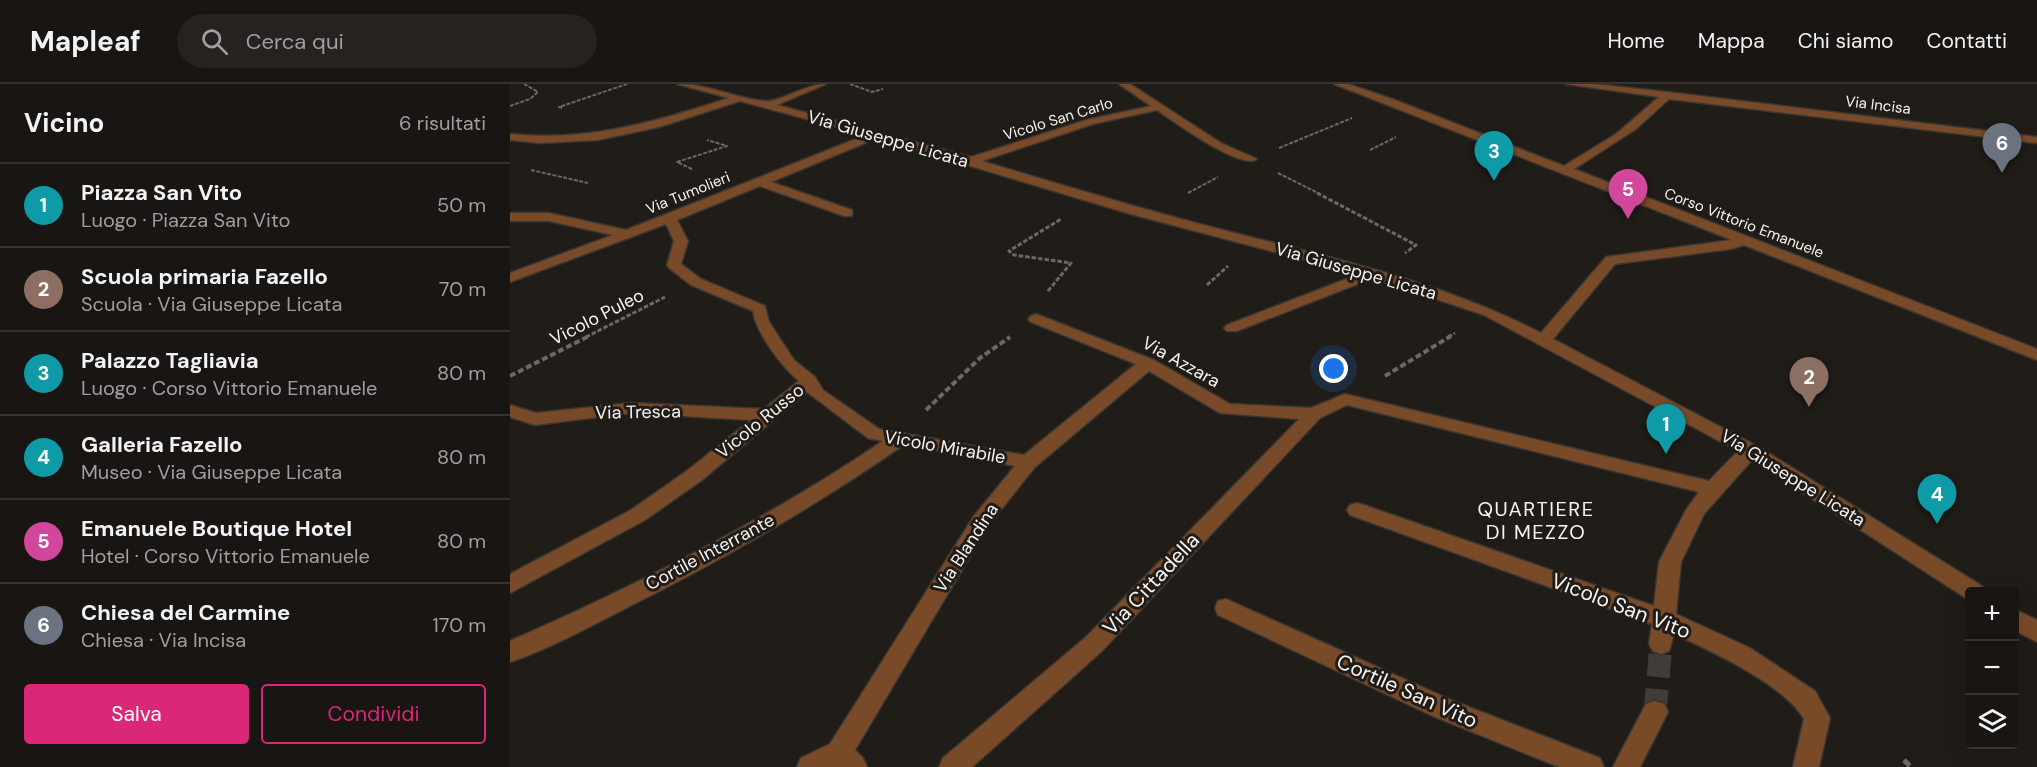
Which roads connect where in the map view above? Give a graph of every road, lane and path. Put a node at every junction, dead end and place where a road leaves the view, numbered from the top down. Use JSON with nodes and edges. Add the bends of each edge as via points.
{"nodes":[{"id":1,"x":524,"y":84,"type":"edge"},
{"id":2,"x":627,"y":84,"type":"edge"},
{"id":3,"x":682,"y":84,"type":"edge"},
{"id":4,"x":734,"y":84,"type":"edge"},
{"id":5,"x":821,"y":84,"type":"edge"},
{"id":6,"x":849,"y":84,"type":"edge"},
{"id":7,"x":1338,"y":84,"type":"edge"},
{"id":8,"x":1571,"y":84,"type":"edge"},
{"id":9,"x":1130,"y":85,"type":"edge"},
{"id":10,"x":883,"y":89,"type":"dead end"},
{"id":11,"x":715,"y":91,"type":"junction"},
{"id":12,"x":1667,"y":95,"type":"junction"},
{"id":13,"x":740,"y":98,"type":"junction"},
{"id":14,"x":573,"y":102,"type":"dead end"},
{"id":15,"x":1392,"y":102,"type":"junction"},
{"id":16,"x":767,"y":105,"type":"junction"},
{"id":17,"x":510,"y":106,"type":"edge"},
{"id":18,"x":1158,"y":108,"type":"junction"},
{"id":19,"x":876,"y":135,"type":"junction"},
{"id":20,"x":510,"y":137,"type":"edge"},
{"id":21,"x":2037,"y":140,"type":"edge"},
{"id":22,"x":1251,"y":159,"type":"junction"},
{"id":23,"x":968,"y":162,"type":"junction"},
{"id":24,"x":530,"y":170,"type":"dead end"},
{"id":25,"x":1565,"y":170,"type":"junction"},
{"id":26,"x":761,"y":182,"type":"junction"},
{"id":27,"x":588,"y":183,"type":"dead end"},
{"id":28,"x":1188,"y":193,"type":"dead end"},
{"id":29,"x":848,"y":213,"type":"dead end"},
{"id":30,"x":510,"y":217,"type":"edge"},
{"id":31,"x":670,"y":219,"type":"junction"},
{"id":32,"x":627,"y":234,"type":"junction"},
{"id":33,"x":1744,"y":240,"type":"junction"},
{"id":34,"x":1373,"y":273,"type":"junction"},
{"id":35,"x":510,"y":278,"type":"edge"},
{"id":36,"x":696,"y":282,"type":"junction"},
{"id":37,"x":1489,"y":312,"type":"junction"},
{"id":38,"x":1035,"y":319,"type":"dead end"},
{"id":39,"x":1232,"y":328,"type":"dead end"},
{"id":40,"x":1544,"y":340,"type":"junction"},
{"id":41,"x":2037,"y":355,"type":"edge"},
{"id":42,"x":1148,"y":363,"type":"junction"},
{"id":43,"x":510,"y":376,"type":"edge"},
{"id":44,"x":1380,"y":379,"type":"dead end"},
{"id":45,"x":809,"y":381,"type":"junction"},
{"id":46,"x":510,"y":411,"type":"edge"},
{"id":47,"x":1314,"y":414,"type":"junction"},
{"id":48,"x":767,"y":415,"type":"junction"},
{"id":49,"x":902,"y":436,"type":"junction"},
{"id":50,"x":1750,"y":450,"type":"junction"},
{"id":51,"x":1028,"y":462,"type":"junction"},
{"id":52,"x":1713,"y":489,"type":"junction"},
{"id":53,"x":1357,"y":510,"type":"dead end"},
{"id":54,"x":510,"y":584,"type":"edge"},
{"id":55,"x":1968,"y":587,"type":"edge"},
{"id":56,"x":1226,"y":608,"type":"dead end"},
{"id":57,"x":1664,"y":619,"type":"junction"},
{"id":58,"x":2019,"y":621,"type":"edge"},
{"id":59,"x":2037,"y":632,"type":"edge"},
{"id":60,"x":1661,"y":644,"type":"tunnel mouth"},
{"id":61,"x":510,"y":652,"type":"edge"},
{"id":62,"x":1655,"y":712,"type":"tunnel mouth"},
{"id":63,"x":846,"y":760,"type":"edge"},
{"id":64,"x":1904,"y":760,"type":"dead end"},
{"id":65,"x":810,"y":767,"type":"edge"},
{"id":66,"x":952,"y":767,"type":"edge"},
{"id":67,"x":1591,"y":767,"type":"edge"},
{"id":68,"x":1626,"y":767,"type":"edge"},
{"id":69,"x":1806,"y":767,"type":"edge"},
{"id":70,"x":1911,"y":767,"type":"edge"}],
"edges":[{"from":1,"to":17,"type":"path","via":[[538,92]]},
{"from":2,"to":14,"type":"path"},
{"from":3,"to":11,"type":"street","name":"Via Giuseppe Licata"},
{"from":4,"to":11,"type":"street"},
{"from":5,"to":16,"type":"street"},
{"from":6,"to":10,"type":"path","via":[[872,92]]},
{"from":7,"to":15,"type":"street","name":"Corso Vittorio Emanuele"},
{"from":8,"to":12,"type":"street","name":"Via Incisa"},
{"from":9,"to":18,"type":"street"},
{"from":11,"to":13,"type":"street","name":"Via Giuseppe Licata"},
{"from":12,"to":21,"type":"street","name":"Via Incisa","via":[[1710,95]]},
{"from":12,"to":25,"type":"street","via":[[1652,113]]},
{"from":13,"to":16,"type":"street","name":"Via Giuseppe Licata"},
{"from":13,"to":20,"type":"street","via":[[616,136],[562,142]]},
{"from":15,"to":22,"type":"path"},
{"from":15,"to":25,"type":"street","name":"Corso Vittorio Emanuele"},
{"from":16,"to":19,"type":"street","name":"Via Giuseppe Licata"},
{"from":18,"to":22,"type":"street","via":[[1217,145]]},
{"from":18,"to":23,"type":"street","name":"Vicolo San Carlo","via":[[1090,122]]},
{"from":19,"to":23,"type":"street","name":"Via Giuseppe Licata"},
{"from":19,"to":26,"type":"street","name":"Via Tumolieri"},
{"from":22,"to":28,"type":"path"},
{"from":22,"to":34,"type":"path","via":[[1416,245]]},
{"from":23,"to":34,"type":"street","name":"Via Giuseppe Licata","via":[[1138,212]]},
{"from":24,"to":27,"type":"path"},
{"from":25,"to":33,"type":"street","name":"Corso Vittorio Emanuele"},
{"from":26,"to":29,"type":"street"},
{"from":26,"to":31,"type":"street","name":"Via Tumolieri"},
{"from":30,"to":32,"type":"street","via":[[549,217]]},
{"from":31,"to":32,"type":"street","name":"Via Tumolieri"},
{"from":31,"to":36,"type":"street","name":"Vicolo Russo","via":[[681,240],[674,265]]},
{"from":32,"to":35,"type":"street","name":"Via Tumolieri"},
{"from":33,"to":40,"type":"street","via":[[1611,260]]},
{"from":33,"to":41,"type":"street","name":"Corso Vittorio Emanuele"},
{"from":34,"to":37,"type":"street","name":"Via Giuseppe Licata"},
{"from":34,"to":39,"type":"street"},
{"from":36,"to":43,"type":"path","name":"Vicolo Puleo"},
{"from":36,"to":45,"type":"street","name":"Vicolo Russo","via":[[760,309],[762,323],[788,363]]},
{"from":37,"to":40,"type":"street","name":"Via Giuseppe Licata"},
{"from":37,"to":44,"type":"path"},
{"from":38,"to":42,"type":"street","name":"Via Azzara"},
{"from":40,"to":50,"type":"street","name":"Via Giuseppe Licata"},
{"from":42,"to":47,"type":"street","name":"Via Azzara","via":[[1226,409]]},
{"from":42,"to":51,"type":"street","name":"Via Blandina"},
{"from":45,"to":48,"type":"street","name":"Vicolo Russo"},
{"from":45,"to":49,"type":"street","name":"Vicolo Mirabile","via":[[816,393],[874,434]]},
{"from":46,"to":48,"type":"street","name":"Via Tresca","via":[[535,419],[631,408]]},
{"from":47,"to":52,"type":"street","name":"Via Cittadella","via":[[1346,399]]},
{"from":47,"to":66,"type":"street","name":"Via Cittadella","via":[[1093,645]]},
{"from":48,"to":54,"type":"street","name":"Vicolo Russo","via":[[639,515]]},
{"from":49,"to":51,"type":"street","name":"Vicolo Mirabile"},
{"from":49,"to":61,"type":"street","name":"Cortile Interrante","via":[[857,469],[706,557]]},
{"from":50,"to":52,"type":"street"},
{"from":50,"to":55,"type":"street","name":"Via Giuseppe Licata"},
{"from":51,"to":63,"type":"street","name":"Via Blandina","via":[[981,521]]},
{"from":52,"to":57,"type":"street","via":[[1696,510],[1670,562]]},
{"from":53,"to":57,"type":"street","name":"Vicolo San Vito"},
{"from":56,"to":67,"type":"street","name":"Cortile San Vito","via":[[1442,708]]},
{"from":57,"to":60,"type":"street"},
{"from":57,"to":69,"type":"street","name":"Vicolo San Vito","via":[[1742,655],[1806,699],[1817,718]]},
{"from":58,"to":59,"type":"street"},
{"from":62,"to":68,"type":"street"},
{"from":63,"to":65,"type":"street"},
{"from":64,"to":70,"type":"path"}]}
